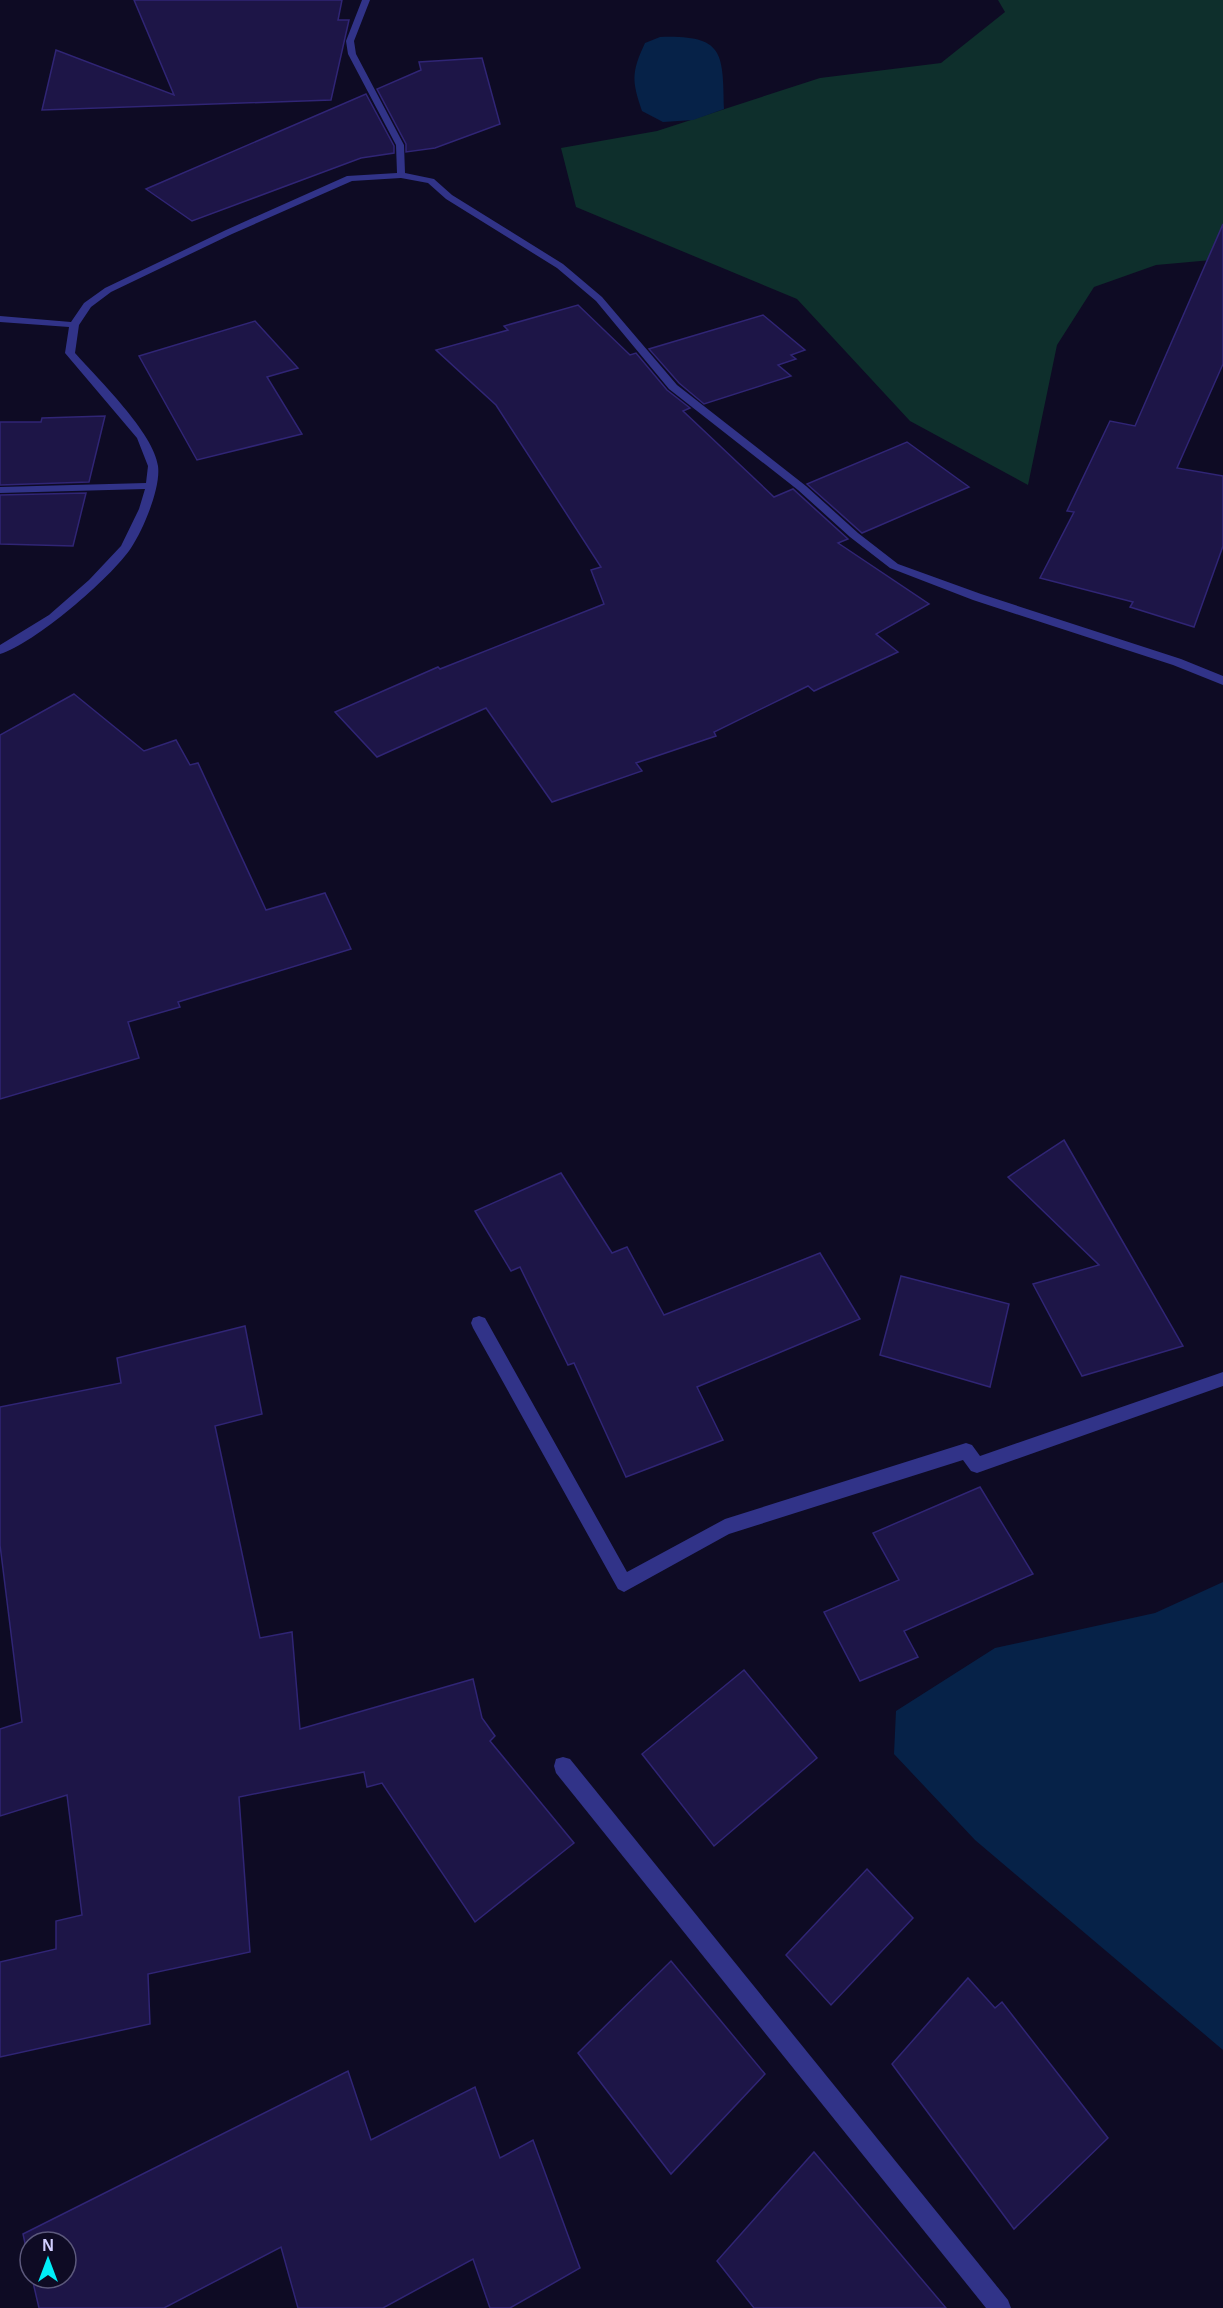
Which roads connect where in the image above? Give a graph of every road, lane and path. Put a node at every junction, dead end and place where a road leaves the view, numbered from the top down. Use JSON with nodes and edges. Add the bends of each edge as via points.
{"nodes":[{"id":1,"x":366,"y":0,"type":"edge"},
{"id":2,"x":400,"y":175,"type":"junction"},
{"id":3,"x":0,"y":319,"type":"edge"},
{"id":4,"x":74,"y":326,"type":"junction"},
{"id":5,"x":151,"y":486,"type":"junction"},
{"id":6,"x":0,"y":490,"type":"edge"},
{"id":7,"x":0,"y":650,"type":"edge"},
{"id":8,"x":1223,"y":681,"type":"edge"},
{"id":9,"x":479,"y":1323,"type":"dead end"},
{"id":10,"x":1223,"y":1379,"type":"edge"},
{"id":11,"x":563,"y":1766,"type":"dead end"},
{"id":12,"x":1000,"y":2308,"type":"edge"}],
"edges":[{"from":1,"to":2,"type":"street","via":[[350,41],[351,54],[400,145]]},
{"from":2,"to":4,"type":"street","via":[[350,178],[229,232],[108,290],[87,305]]},
{"from":2,"to":8,"type":"street","via":[[431,181],[449,197],[560,266],[599,299],[673,387],[894,566]]},
{"from":3,"to":4,"type":"street"},
{"from":4,"to":5,"type":"street","via":[[70,352],[142,437],[153,466]]},
{"from":5,"to":6,"type":"street"},
{"from":5,"to":7,"type":"street","via":[[126,547],[53,618]]},
{"from":9,"to":10,"type":"street","via":[[624,1583],[725,1527],[966,1451],[977,1465]]},
{"from":11,"to":12,"type":"street"}]}
